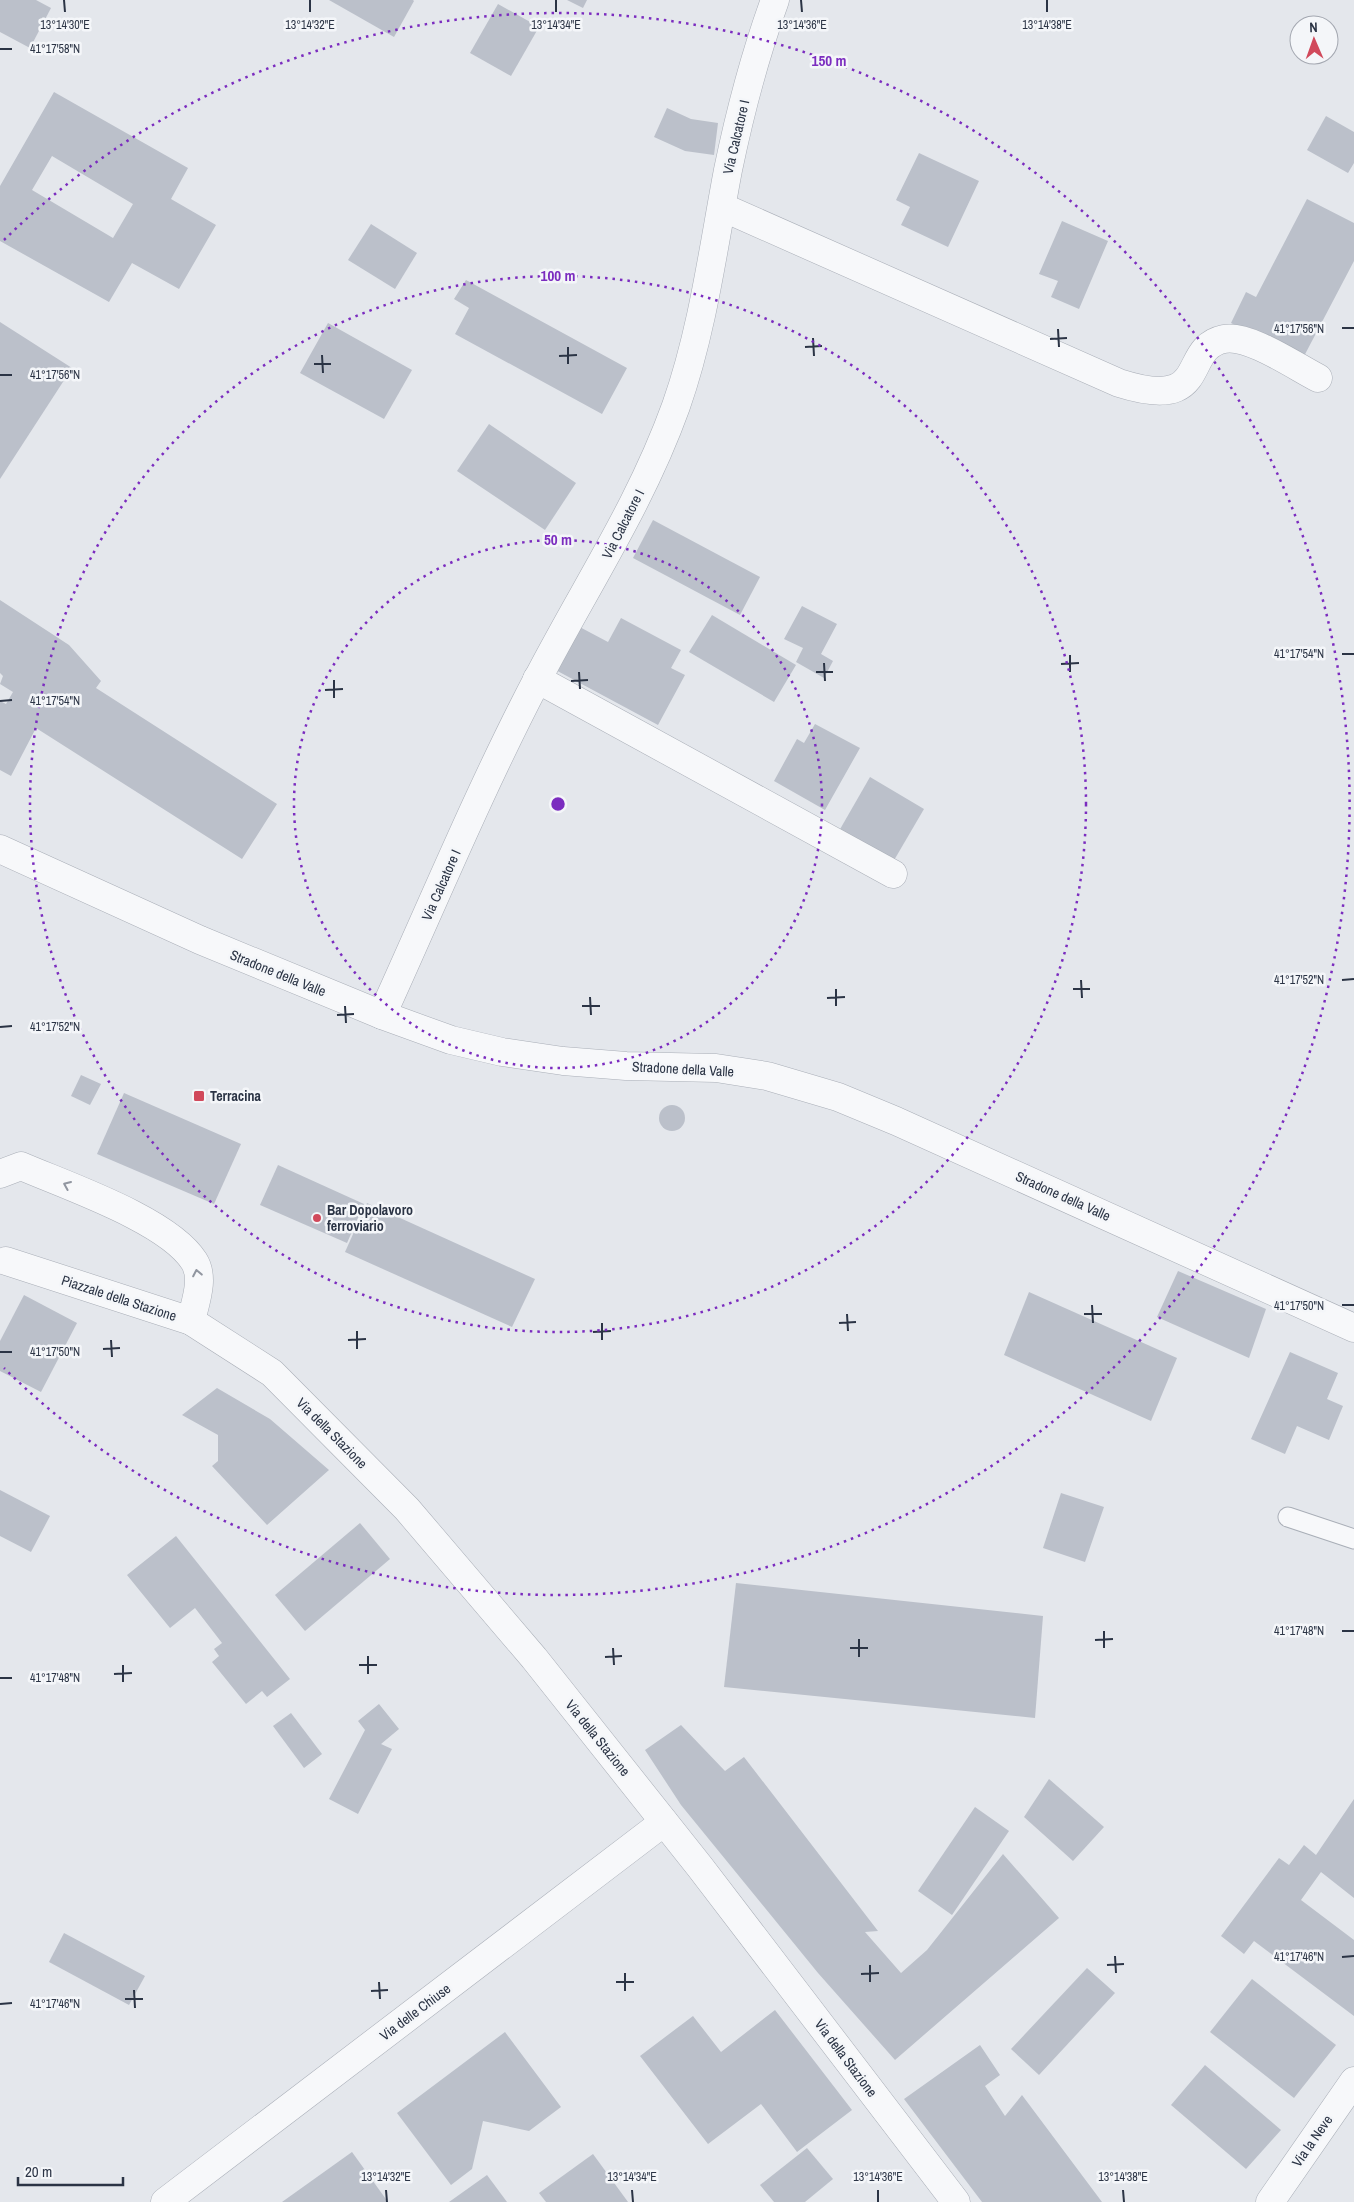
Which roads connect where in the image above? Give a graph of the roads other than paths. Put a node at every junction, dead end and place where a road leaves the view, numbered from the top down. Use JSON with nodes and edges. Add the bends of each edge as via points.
{"nodes":[{"id":1,"x":775,"y":0,"type":"edge"},
{"id":2,"x":722,"y":207,"type":"junction"},
{"id":3,"x":1318,"y":378,"type":"dead end"},
{"id":4,"x":538,"y":679,"type":"junction"},
{"id":5,"x":0,"y":849,"type":"edge"},
{"id":6,"x":893,"y":874,"type":"dead end"},
{"id":7,"x":382,"y":1015,"type":"junction"},
{"id":8,"x":0,"y":1174,"type":"edge"},
{"id":9,"x":3,"y":1264,"type":"edge"},
{"id":10,"x":191,"y":1321,"type":"junction"},
{"id":11,"x":1354,"y":1328,"type":"edge"},
{"id":12,"x":1288,"y":1517,"type":"dead end"},
{"id":13,"x":1354,"y":1539,"type":"edge"},
{"id":14,"x":664,"y":1822,"type":"junction"},
{"id":15,"x":1354,"y":2081,"type":"edge"},
{"id":16,"x":165,"y":2202,"type":"edge"},
{"id":17,"x":956,"y":2202,"type":"edge"},
{"id":18,"x":1270,"y":2202,"type":"edge"}],
"edges":[{"from":1,"to":2,"type":"street","name":"Via Calcatore I","via":[[746,95]]},
{"from":2,"to":3,"type":"street","via":[[1136,388],[1162,391],[1183,385],[1205,351],[1226,339],[1241,340],[1259,347]]},
{"from":2,"to":4,"type":"street","name":"Via Calcatore I","via":[[698,327],[664,439],[630,512]]},
{"from":4,"to":6,"type":"street"},
{"from":4,"to":7,"type":"street","name":"Via Calcatore I","via":[[504,746]]},
{"from":5,"to":7,"type":"street","name":"Stradone della Valle","via":[[200,940]]},
{"from":7,"to":11,"type":"street","name":"Stradone della Valle","via":[[452,1040],[502,1052],[593,1064],[716,1068],[767,1076],[820,1091],[896,1121]]},
{"from":10,"to":8,"type":"street","name":"Piazzale della Stazione","one_way":true,"via":[[199,1284],[195,1262],[167,1235],[116,1206],[21,1166]]},
{"from":9,"to":10,"type":"street","name":"Piazzale della Stazione"},
{"from":10,"to":14,"type":"street","name":"Via della Stazione","via":[[272,1373],[407,1509],[540,1665]]},
{"from":12,"to":13,"type":"lane"},
{"from":14,"to":16,"type":"street","name":"Via delle Chiuse"},
{"from":14,"to":17,"type":"street","name":"Via della Stazione"},
{"from":15,"to":18,"type":"street","name":"Via la Neve"}]}
